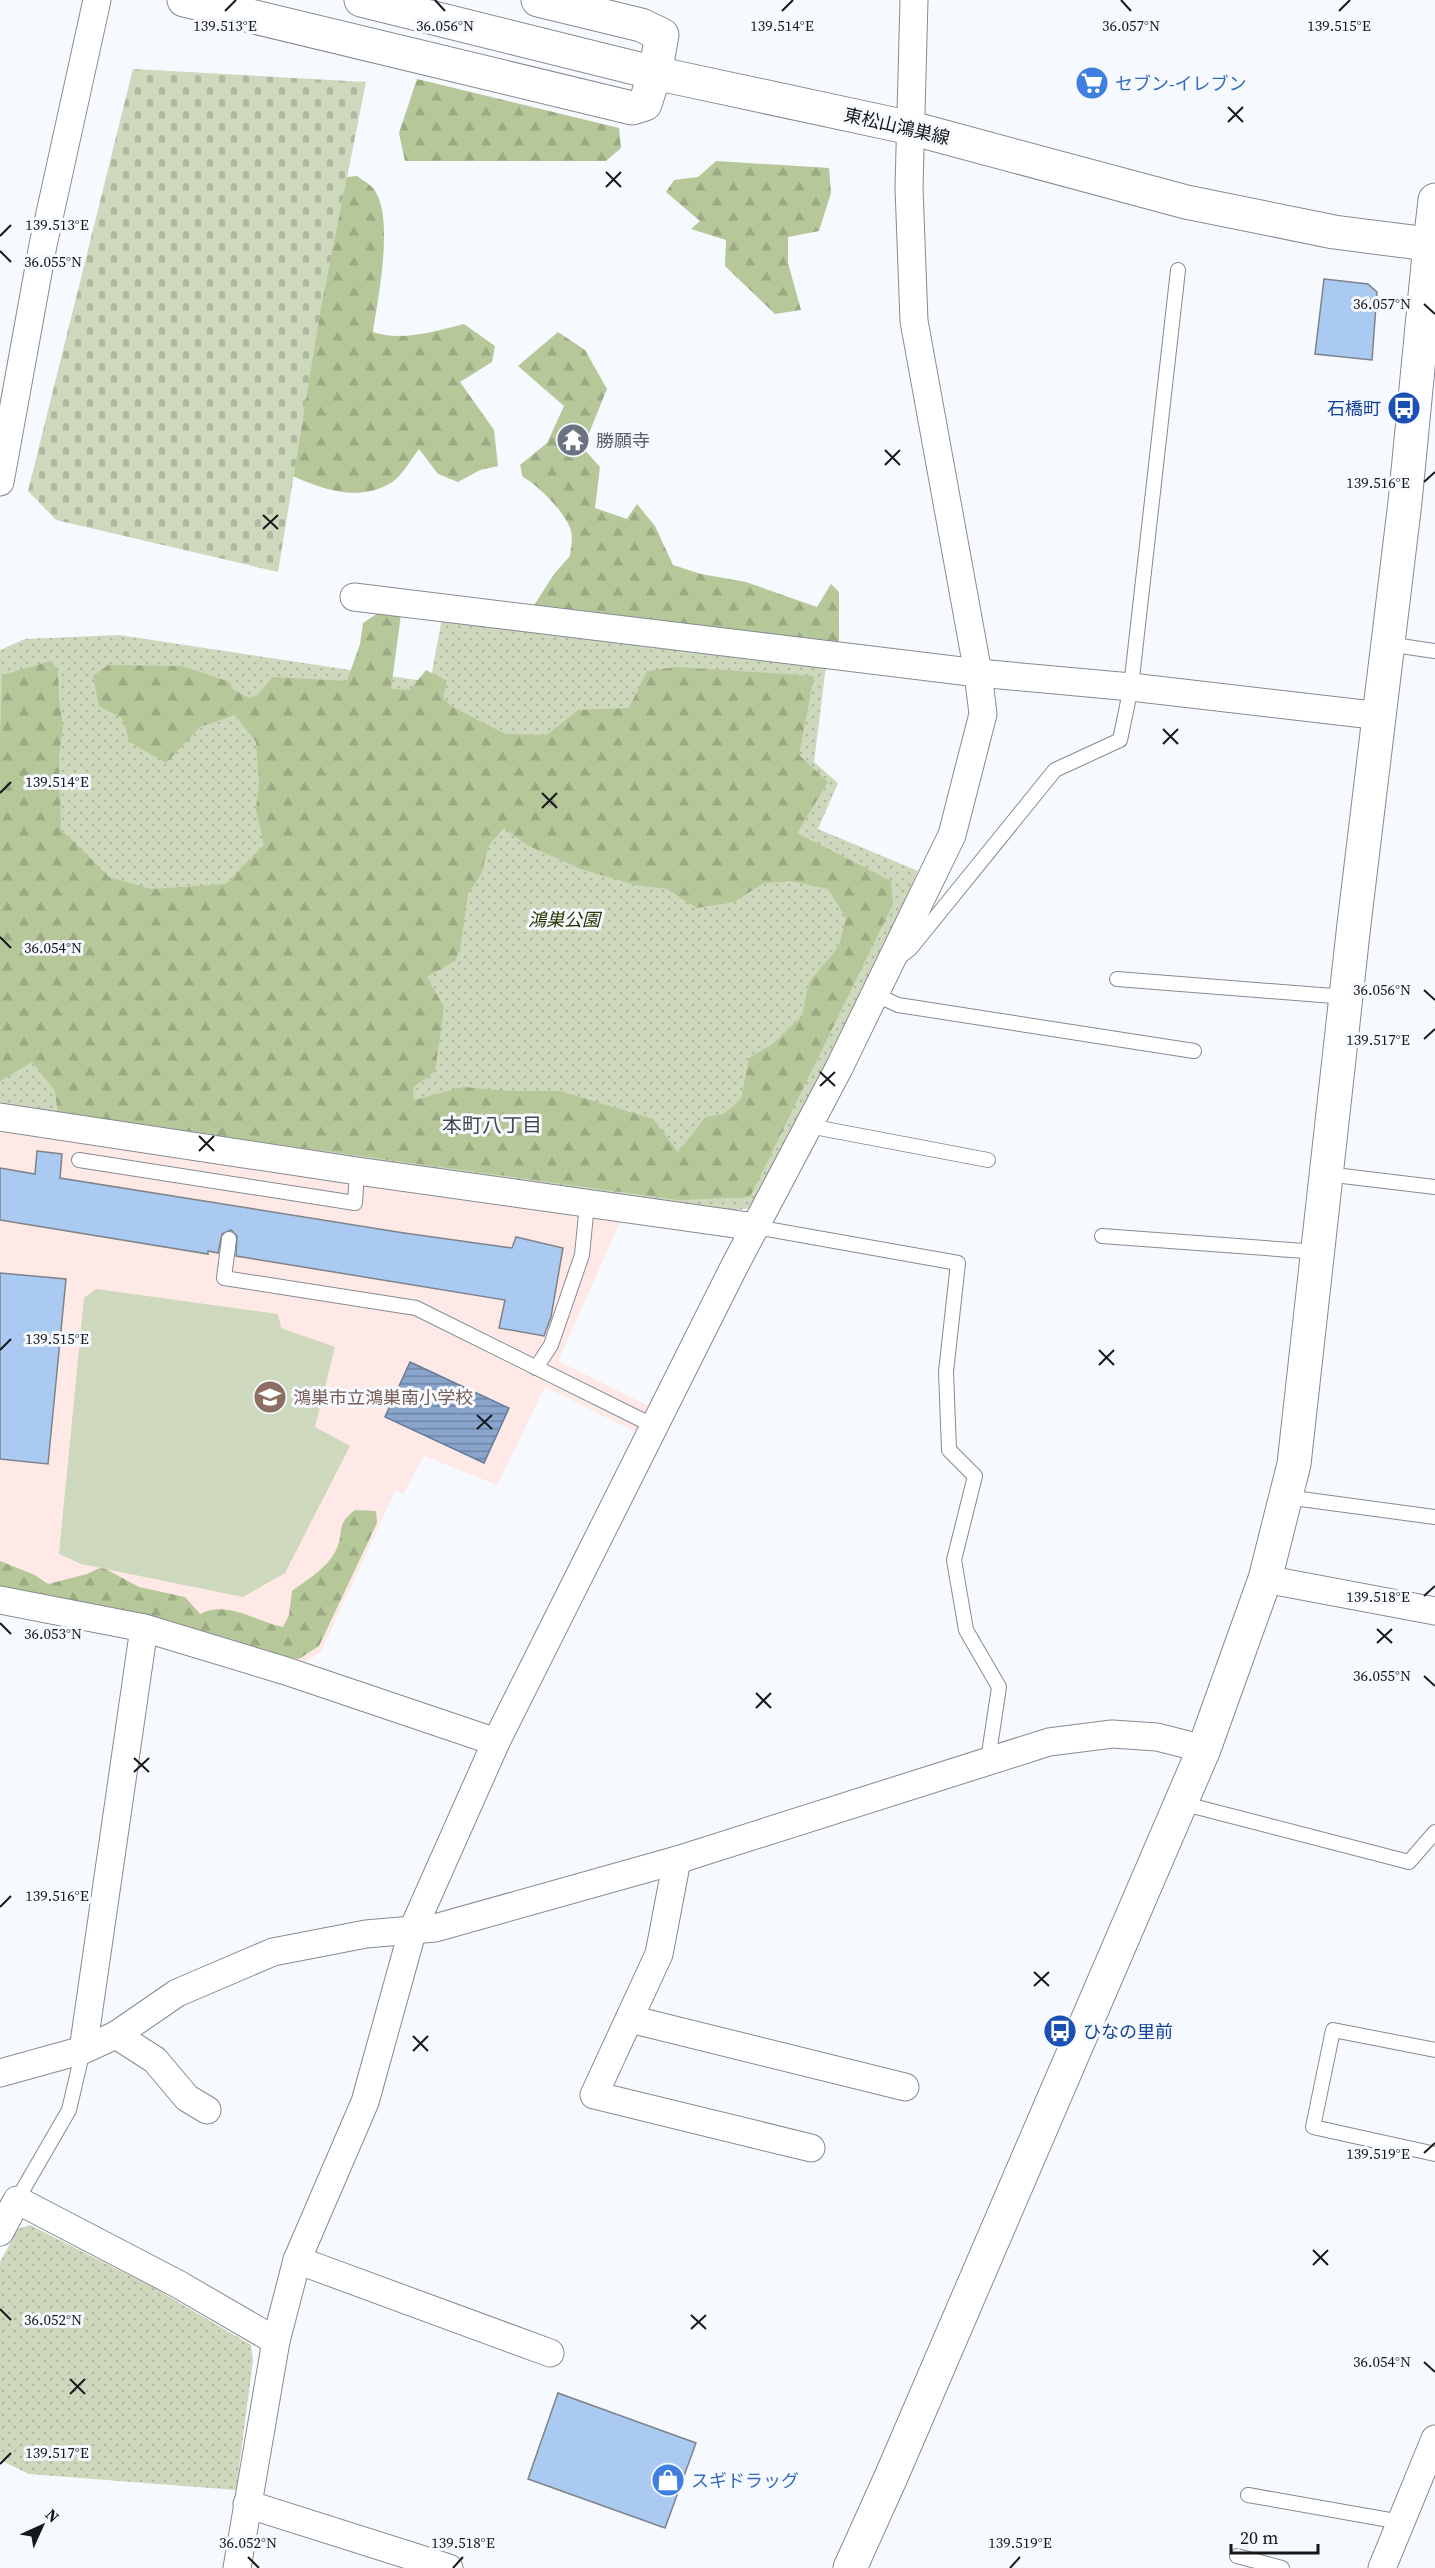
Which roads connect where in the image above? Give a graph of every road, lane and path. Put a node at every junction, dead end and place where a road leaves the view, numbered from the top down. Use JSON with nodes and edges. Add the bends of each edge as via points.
{"nodes":[{"id":1,"x":97,"y":0,"type":"edge"},
{"id":2,"x":184,"y":0,"type":"edge"},
{"id":3,"x":361,"y":0,"type":"edge"},
{"id":4,"x":538,"y":0,"type":"edge"},
{"id":5,"x":914,"y":0,"type":"edge"},
{"id":6,"x":656,"y":73,"type":"junction"},
{"id":7,"x":911,"y":128,"type":"junction"},
{"id":8,"x":1435,"y":201,"type":"edge"},
{"id":9,"x":1433,"y":245,"type":"edge"},
{"id":10,"x":1178,"y":270,"type":"dead end"},
{"id":11,"x":0,"y":482,"type":"edge"},
{"id":12,"x":354,"y":597,"type":"dead end"},
{"id":13,"x":1387,"y":645,"type":"junction"},
{"id":14,"x":1435,"y":651,"type":"edge"},
{"id":15,"x":978,"y":673,"type":"junction"},
{"id":16,"x":1131,"y":687,"type":"junction"},
{"id":17,"x":1381,"y":716,"type":"junction"},
{"id":18,"x":886,"y":969,"type":"junction"},
{"id":19,"x":1118,"y":979,"type":"dead end"},
{"id":20,"x":874,"y":994,"type":"junction"},
{"id":21,"x":1346,"y":997,"type":"junction"},
{"id":22,"x":1194,"y":1051,"type":"dead end"},
{"id":23,"x":0,"y":1117,"type":"edge"},
{"id":24,"x":809,"y":1126,"type":"junction"},
{"id":25,"x":79,"y":1160,"type":"dead end"},
{"id":26,"x":988,"y":1160,"type":"dead end"},
{"id":27,"x":357,"y":1171,"type":"junction"},
{"id":28,"x":1326,"y":1174,"type":"junction"},
{"id":29,"x":1435,"y":1187,"type":"edge"},
{"id":30,"x":587,"y":1204,"type":"junction"},
{"id":31,"x":756,"y":1227,"type":"junction"},
{"id":32,"x":1102,"y":1236,"type":"dead end"},
{"id":33,"x":229,"y":1239,"type":"dead end"},
{"id":34,"x":1318,"y":1252,"type":"junction"},
{"id":35,"x":536,"y":1368,"type":"junction"},
{"id":36,"x":654,"y":1426,"type":"junction"},
{"id":37,"x":1286,"y":1497,"type":"junction"},
{"id":38,"x":1435,"y":1517,"type":"edge"},
{"id":39,"x":1266,"y":1579,"type":"junction"},
{"id":40,"x":0,"y":1600,"type":"edge"},
{"id":41,"x":1435,"y":1611,"type":"edge"},
{"id":42,"x":144,"y":1628,"type":"junction"},
{"id":43,"x":496,"y":1742,"type":"junction"},
{"id":44,"x":1204,"y":1749,"type":"junction"},
{"id":45,"x":988,"y":1760,"type":"junction"},
{"id":46,"x":1180,"y":1803,"type":"junction"},
{"id":47,"x":1435,"y":1832,"type":"edge"},
{"id":48,"x":677,"y":1860,"type":"junction"},
{"id":49,"x":412,"y":1929,"type":"junction"},
{"id":50,"x":630,"y":2019,"type":"junction"},
{"id":51,"x":116,"y":2035,"type":"junction"},
{"id":52,"x":83,"y":2050,"type":"junction"},
{"id":53,"x":1435,"y":2050,"type":"edge"},
{"id":54,"x":0,"y":2073,"type":"edge"},
{"id":55,"x":905,"y":2087,"type":"dead end"},
{"id":56,"x":207,"y":2110,"type":"dead end"},
{"id":57,"x":811,"y":2148,"type":"dead end"},
{"id":58,"x":1435,"y":2154,"type":"edge"},
{"id":59,"x":17,"y":2200,"type":"junction"},
{"id":60,"x":0,"y":2232,"type":"edge"},
{"id":61,"x":297,"y":2260,"type":"junction"},
{"id":62,"x":276,"y":2341,"type":"junction"},
{"id":63,"x":550,"y":2353,"type":"dead end"},
{"id":64,"x":1435,"y":2439,"type":"edge"},
{"id":65,"x":1428,"y":2473,"type":"edge"},
{"id":66,"x":1248,"y":2495,"type":"dead end"},
{"id":67,"x":247,"y":2504,"type":"junction"},
{"id":68,"x":1401,"y":2522,"type":"junction"},
{"id":69,"x":1237,"y":2556,"type":"dead end"},
{"id":70,"x":237,"y":2568,"type":"edge"},
{"id":71,"x":449,"y":2568,"type":"edge"},
{"id":72,"x":850,"y":2568,"type":"edge"},
{"id":73,"x":1282,"y":2568,"type":"edge"},
{"id":74,"x":1382,"y":2568,"type":"edge"}],
"edges":[{"from":1,"to":11,"type":"street","via":[[44,245]]},
{"from":2,"to":6,"type":"main road","via":[[632,108],[645,104]]},
{"from":3,"to":6,"type":"main road","name":"東松山鴻巣線"},
{"from":4,"to":6,"type":"main road","via":[[641,25],[662,35]]},
{"from":5,"to":7,"type":"street"},
{"from":6,"to":7,"type":"main road","name":"東松山鴻巣線"},
{"from":7,"to":9,"type":"main road","name":"東松山鴻巣線","via":[[1186,202],[1334,232]]},
{"from":7,"to":15,"type":"street","via":[[914,321]]},
{"from":8,"to":9,"type":"main road"},
{"from":9,"to":13,"type":"main road"},
{"from":10,"to":16,"type":"lane"},
{"from":12,"to":15,"type":"street"},
{"from":13,"to":14,"type":"lane"},
{"from":13,"to":17,"type":"main road"},
{"from":15,"to":16,"type":"street"},
{"from":15,"to":18,"type":"street","via":[[983,714],[952,835]]},
{"from":16,"to":17,"type":"street"},
{"from":16,"to":18,"type":"lane","via":[[1120,740],[1055,770],[910,949]]},
{"from":17,"to":21,"type":"main road"},
{"from":18,"to":20,"type":"street"},
{"from":19,"to":21,"type":"lane"},
{"from":20,"to":22,"type":"lane","via":[[898,1005]]},
{"from":20,"to":24,"type":"street"},
{"from":21,"to":28,"type":"main road"},
{"from":23,"to":27,"type":"street"},
{"from":24,"to":26,"type":"lane"},
{"from":24,"to":31,"type":"street"},
{"from":25,"to":27,"type":"lane","via":[[355,1203]]},
{"from":27,"to":30,"type":"street"},
{"from":28,"to":29,"type":"lane"},
{"from":28,"to":34,"type":"main road"},
{"from":30,"to":31,"type":"street"},
{"from":30,"to":35,"type":"lane","via":[[582,1255],[552,1345]]},
{"from":31,"to":36,"type":"street"},
{"from":31,"to":45,"type":"lane","via":[[958,1263],[946,1372],[949,1450],[975,1476],[954,1560],[966,1630],[999,1687]]},
{"from":32,"to":34,"type":"lane"},
{"from":33,"to":35,"type":"lane","via":[[224,1278],[416,1308]]},
{"from":34,"to":37,"type":"main road","via":[[1294,1464]]},
{"from":35,"to":36,"type":"lane"},
{"from":36,"to":43,"type":"street"},
{"from":37,"to":38,"type":"lane"},
{"from":37,"to":39,"type":"main road"},
{"from":39,"to":41,"type":"street"},
{"from":39,"to":44,"type":"main road"},
{"from":40,"to":42,"type":"street"},
{"from":42,"to":43,"type":"street"},
{"from":42,"to":52,"type":"street"},
{"from":43,"to":49,"type":"street"},
{"from":44,"to":45,"type":"street","via":[[1157,1737],[1112,1734],[1049,1742]]},
{"from":44,"to":46,"type":"main road"},
{"from":45,"to":48,"type":"street"},
{"from":46,"to":47,"type":"lane","via":[[1409,1862]]},
{"from":46,"to":72,"type":"main road"},
{"from":48,"to":49,"type":"street","via":[[435,1928]]},
{"from":48,"to":50,"type":"street","via":[[659,1954]]},
{"from":49,"to":51,"type":"street","via":[[273,1952],[177,1993]]},
{"from":49,"to":61,"type":"street","via":[[365,2102]]},
{"from":50,"to":55,"type":"street"},
{"from":50,"to":57,"type":"street","via":[[594,2095]]},
{"from":51,"to":52,"type":"street"},
{"from":51,"to":56,"type":"street","via":[[154,2060],[187,2098]]},
{"from":52,"to":54,"type":"street"},
{"from":52,"to":59,"type":"lane","via":[[69,2110]]},
{"from":53,"to":58,"type":"lane","via":[[1333,2030],[1313,2127]]},
{"from":59,"to":60,"type":"street"},
{"from":59,"to":62,"type":"street","via":[[178,2284]]},
{"from":61,"to":62,"type":"street"},
{"from":61,"to":63,"type":"street"},
{"from":62,"to":67,"type":"street"},
{"from":64,"to":65,"type":"street"},
{"from":65,"to":68,"type":"street"},
{"from":66,"to":68,"type":"lane"},
{"from":67,"to":70,"type":"street"},
{"from":67,"to":71,"type":"street"},
{"from":68,"to":74,"type":"street"},
{"from":69,"to":73,"type":"lane"}]}
